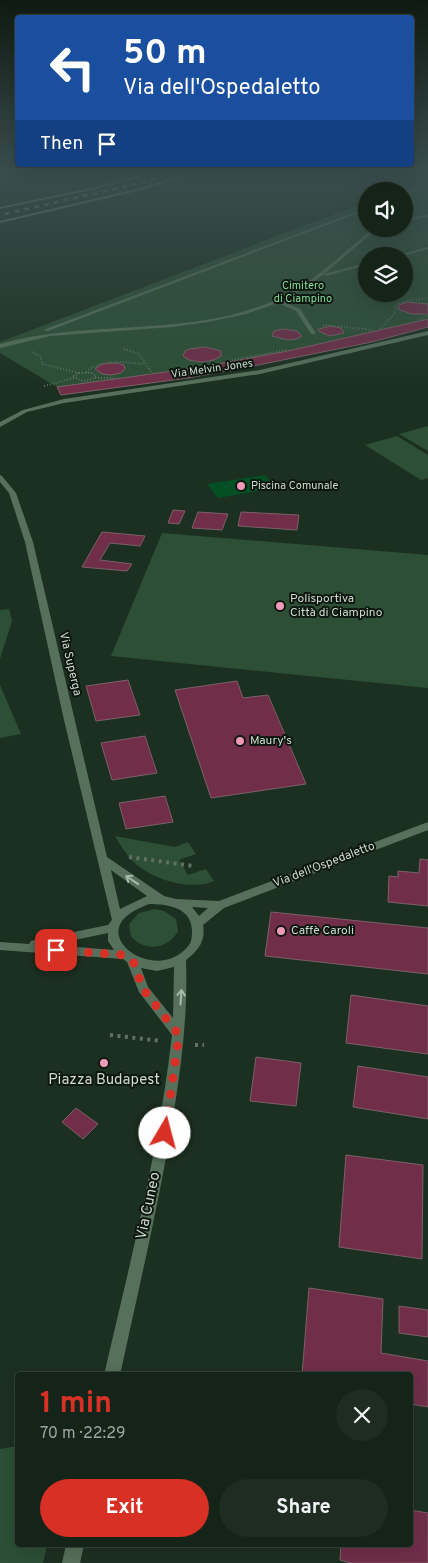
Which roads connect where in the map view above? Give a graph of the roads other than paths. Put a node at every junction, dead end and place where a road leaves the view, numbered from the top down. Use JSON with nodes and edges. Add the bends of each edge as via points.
{"nodes":[{"id":1,"x":279,"y":242,"type":"edge"},
{"id":2,"x":360,"y":242,"type":"edge"},
{"id":3,"x":428,"y":248,"type":"edge"},
{"id":4,"x":413,"y":252,"type":"edge"},
{"id":5,"x":358,"y":266,"type":"edge"},
{"id":6,"x":318,"y":277,"type":"junction"},
{"id":7,"x":279,"y":300,"type":"junction"},
{"id":8,"x":313,"y":333,"type":"dead end"},
{"id":9,"x":428,"y":333,"type":"edge"},
{"id":10,"x":24,"y":338,"type":"junction"},
{"id":11,"x":0,"y":346,"type":"edge"},
{"id":12,"x":0,"y":424,"type":"edge"},
{"id":13,"x":0,"y":477,"type":"edge"},
{"id":14,"x":428,"y":826,"type":"edge"},
{"id":15,"x":104,"y":860,"type":"junction"},
{"id":16,"x":161,"y":900,"type":"junction"},
{"id":17,"x":175,"y":902,"type":"junction"},
{"id":18,"x":220,"y":905,"type":"junction"},
{"id":19,"x":115,"y":924,"type":"junction"},
{"id":20,"x":198,"y":924,"type":"junction"},
{"id":21,"x":0,"y":946,"type":"edge"},
{"id":22,"x":23,"y":947,"type":"junction"},
{"id":23,"x":128,"y":958,"type":"junction"},
{"id":24,"x":180,"y":959,"type":"junction"},
{"id":25,"x":178,"y":1039,"type":"junction"},
{"id":26,"x":113,"y":1372,"type":"edge"},
{"id":27,"x":75,"y":1547,"type":"edge"},
{"id":28,"x":71,"y":1563,"type":"edge"}],
"edges":[{"from":1,"to":10,"type":"street"},
{"from":2,"to":6,"type":"street"},
{"from":3,"to":4,"type":"street"},
{"from":5,"to":6,"type":"street"},
{"from":6,"to":7,"type":"street"},
{"from":7,"to":8,"type":"street","via":[[298,310]]},
{"from":7,"to":10,"type":"street","via":[[198,322],[62,331]]},
{"from":9,"to":12,"type":"street","name":"Via Melvin Jones","via":[[260,372],[64,401],[25,412]]},
{"from":10,"to":11,"type":"street"},
{"from":13,"to":15,"type":"street","name":"Via Superga","via":[[12,493],[29,542]]},
{"from":14,"to":18,"type":"street","name":"Via dell'Ospedaletto"},
{"from":16,"to":15,"type":"street","one_way":true},
{"from":15,"to":19,"type":"street","name":"Via Superga"},
{"from":16,"to":17,"type":"street"},
{"from":16,"to":19,"type":"street","via":[[133,905]]},
{"from":17,"to":18,"type":"street","name":"Via dell'Ospedaletto"},
{"from":17,"to":20,"type":"street","via":[[193,915]]},
{"from":18,"to":20,"type":"street","name":"Via dell'Ospedaletto"},
{"from":19,"to":22,"type":"street"},
{"from":19,"to":23,"type":"street","via":[[112,938]]},
{"from":20,"to":24,"type":"street","via":[[196,943]]},
{"from":21,"to":22,"type":"street"},
{"from":22,"to":23,"type":"street"},
{"from":23,"to":24,"type":"street","via":[[155,966]]},
{"from":23,"to":25,"type":"street","via":[[143,989]]},
{"from":25,"to":24,"type":"street","name":"Via Cuneo","one_way":true,"via":[[182,986]]},
{"from":25,"to":26,"type":"street","name":"Via Cuneo","via":[[165,1133]]},
{"from":27,"to":28,"type":"street"}]}
